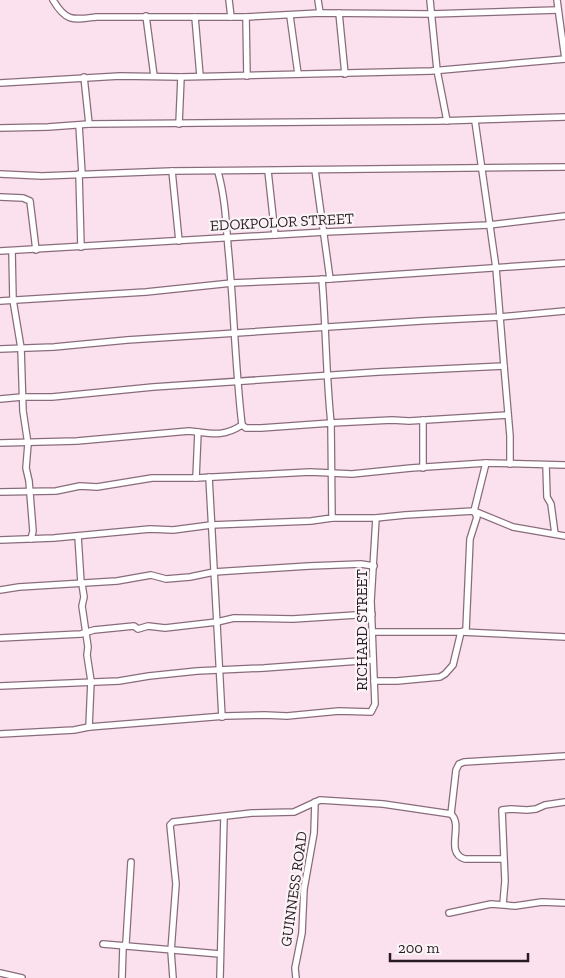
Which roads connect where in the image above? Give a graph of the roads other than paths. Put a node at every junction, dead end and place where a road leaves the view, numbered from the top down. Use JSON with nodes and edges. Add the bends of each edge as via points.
{"nodes":[{"id":1,"x":53,"y":0,"type":"edge"},
{"id":2,"x":229,"y":0,"type":"edge"},
{"id":3,"x":318,"y":0,"type":"edge"},
{"id":4,"x":430,"y":0,"type":"edge"},
{"id":5,"x":557,"y":0,"type":"edge"},
{"id":6,"x":558,"y":10,"type":"junction"},
{"id":7,"x":320,"y":13,"type":"junction"},
{"id":8,"x":339,"y":13,"type":"junction"},
{"id":9,"x":430,"y":14,"type":"junction"},
{"id":10,"x":146,"y":16,"type":"junction"},
{"id":11,"x":195,"y":16,"type":"junction"},
{"id":12,"x":290,"y":16,"type":"junction"},
{"id":13,"x":231,"y":17,"type":"junction"},
{"id":14,"x":246,"y":17,"type":"junction"},
{"id":15,"x":563,"y":29,"type":"edge"},
{"id":16,"x":565,"y":59,"type":"edge"},
{"id":17,"x":437,"y":70,"type":"junction"},
{"id":18,"x":298,"y":74,"type":"junction"},
{"id":19,"x":345,"y":74,"type":"junction"},
{"id":20,"x":154,"y":76,"type":"junction"},
{"id":21,"x":200,"y":76,"type":"junction"},
{"id":22,"x":248,"y":76,"type":"junction"},
{"id":23,"x":84,"y":77,"type":"junction"},
{"id":24,"x":181,"y":77,"type":"junction"},
{"id":25,"x":0,"y":83,"type":"edge"},
{"id":26,"x":565,"y":117,"type":"edge"},
{"id":27,"x":447,"y":121,"type":"junction"},
{"id":28,"x":475,"y":121,"type":"junction"},
{"id":29,"x":88,"y":124,"type":"junction"},
{"id":30,"x":179,"y":124,"type":"junction"},
{"id":31,"x":79,"y":125,"type":"junction"},
{"id":32,"x":0,"y":128,"type":"edge"},
{"id":33,"x":565,"y":167,"type":"edge"},
{"id":34,"x":480,"y":168,"type":"junction"},
{"id":35,"x":315,"y":170,"type":"junction"},
{"id":36,"x":172,"y":171,"type":"junction"},
{"id":37,"x":268,"y":171,"type":"junction"},
{"id":38,"x":218,"y":172,"type":"junction"},
{"id":39,"x":0,"y":174,"type":"edge"},
{"id":40,"x":80,"y":174,"type":"junction"},
{"id":41,"x":0,"y":197,"type":"edge"},
{"id":42,"x":565,"y":216,"type":"edge"},
{"id":43,"x":488,"y":225,"type":"junction"},
{"id":44,"x":325,"y":232,"type":"junction"},
{"id":45,"x":275,"y":235,"type":"junction"},
{"id":46,"x":227,"y":238,"type":"junction"},
{"id":47,"x":178,"y":241,"type":"junction"},
{"id":48,"x":81,"y":247,"type":"junction"},
{"id":49,"x":36,"y":250,"type":"junction"},
{"id":50,"x":0,"y":251,"type":"edge"},
{"id":51,"x":12,"y":251,"type":"junction"},
{"id":52,"x":565,"y":263,"type":"edge"},
{"id":53,"x":496,"y":268,"type":"junction"},
{"id":54,"x":330,"y":278,"type":"junction"},
{"id":55,"x":322,"y":279,"type":"junction"},
{"id":56,"x":232,"y":283,"type":"junction"},
{"id":57,"x":13,"y":300,"type":"junction"},
{"id":58,"x":0,"y":301,"type":"edge"},
{"id":59,"x":565,"y":311,"type":"edge"},
{"id":60,"x":500,"y":317,"type":"junction"},
{"id":61,"x":326,"y":327,"type":"junction"},
{"id":62,"x":236,"y":333,"type":"junction"},
{"id":63,"x":21,"y":348,"type":"junction"},
{"id":64,"x":0,"y":349,"type":"edge"},
{"id":65,"x":504,"y":366,"type":"junction"},
{"id":66,"x":328,"y":376,"type":"junction"},
{"id":67,"x":237,"y":382,"type":"junction"},
{"id":68,"x":22,"y":397,"type":"junction"},
{"id":69,"x":0,"y":400,"type":"edge"},
{"id":70,"x":508,"y":415,"type":"junction"},
{"id":71,"x":423,"y":420,"type":"junction"},
{"id":72,"x":331,"y":423,"type":"junction"},
{"id":73,"x":242,"y":425,"type":"junction"},
{"id":74,"x":198,"y":432,"type":"junction"},
{"id":75,"x":0,"y":444,"type":"edge"},
{"id":76,"x":28,"y":444,"type":"junction"},
{"id":77,"x":486,"y":463,"type":"junction"},
{"id":78,"x":510,"y":464,"type":"junction"},
{"id":79,"x":546,"y":465,"type":"junction"},
{"id":80,"x":565,"y":465,"type":"edge"},
{"id":81,"x":423,"y":468,"type":"junction"},
{"id":82,"x":332,"y":472,"type":"junction"},
{"id":83,"x":209,"y":477,"type":"junction"},
{"id":84,"x":196,"y":478,"type":"junction"},
{"id":85,"x":29,"y":491,"type":"junction"},
{"id":86,"x":0,"y":492,"type":"edge"},
{"id":87,"x":474,"y":511,"type":"junction"},
{"id":88,"x":332,"y":518,"type":"junction"},
{"id":89,"x":376,"y":518,"type":"junction"},
{"id":90,"x":211,"y":525,"type":"junction"},
{"id":91,"x":555,"y":534,"type":"junction"},
{"id":92,"x":78,"y":536,"type":"junction"},
{"id":93,"x":565,"y":536,"type":"edge"},
{"id":94,"x":31,"y":538,"type":"junction"},
{"id":95,"x":0,"y":540,"type":"edge"},
{"id":96,"x":374,"y":566,"type":"junction"},
{"id":97,"x":214,"y":572,"type":"junction"},
{"id":98,"x":81,"y":584,"type":"junction"},
{"id":99,"x":0,"y":590,"type":"edge"},
{"id":100,"x":372,"y":614,"type":"junction"},
{"id":101,"x":217,"y":622,"type":"junction"},
{"id":102,"x":373,"y":632,"type":"junction"},
{"id":103,"x":462,"y":632,"type":"junction"},
{"id":104,"x":86,"y":633,"type":"junction"},
{"id":105,"x":565,"y":637,"type":"edge"},
{"id":106,"x":0,"y":638,"type":"edge"},
{"id":107,"x":372,"y":660,"type":"junction"},
{"id":108,"x":219,"y":669,"type":"junction"},
{"id":109,"x":374,"y":681,"type":"junction"},
{"id":110,"x":91,"y":682,"type":"junction"},
{"id":111,"x":0,"y":686,"type":"edge"},
{"id":112,"x":222,"y":717,"type":"junction"},
{"id":113,"x":89,"y":727,"type":"junction"},
{"id":114,"x":0,"y":734,"type":"edge"},
{"id":115,"x":565,"y":756,"type":"edge"},
{"id":116,"x":315,"y":802,"type":"junction"},
{"id":117,"x":565,"y":802,"type":"edge"},
{"id":118,"x":451,"y":814,"type":"junction"},
{"id":119,"x":224,"y":817,"type":"junction"},
{"id":120,"x":503,"y":859,"type":"junction"},
{"id":121,"x":131,"y":862,"type":"dead end"},
{"id":122,"x":565,"y":902,"type":"edge"},
{"id":123,"x":503,"y":904,"type":"junction"},
{"id":124,"x":450,"y":913,"type":"dead end"},
{"id":125,"x":103,"y":944,"type":"dead end"},
{"id":126,"x":123,"y":946,"type":"junction"},
{"id":127,"x":171,"y":951,"type":"junction"},
{"id":128,"x":220,"y":954,"type":"junction"},
{"id":129,"x":0,"y":973,"type":"edge"},
{"id":130,"x":22,"y":978,"type":"edge"},
{"id":131,"x":122,"y":978,"type":"edge"},
{"id":132,"x":173,"y":978,"type":"edge"},
{"id":133,"x":220,"y":978,"type":"edge"},
{"id":134,"x":296,"y":978,"type":"edge"}],
"edges":[{"from":1,"to":10,"type":"street","via":[[67,18],[75,20]]},
{"from":2,"to":13,"type":"street"},
{"from":3,"to":7,"type":"street"},
{"from":4,"to":9,"type":"street"},
{"from":5,"to":6,"type":"street"},
{"from":6,"to":9,"type":"street"},
{"from":6,"to":15,"type":"street"},
{"from":7,"to":8,"type":"street"},
{"from":7,"to":12,"type":"street"},
{"from":8,"to":9,"type":"street"},
{"from":8,"to":19,"type":"street"},
{"from":9,"to":17,"type":"street"},
{"from":10,"to":11,"type":"street"},
{"from":10,"to":20,"type":"street"},
{"from":11,"to":13,"type":"street"},
{"from":11,"to":21,"type":"street"},
{"from":12,"to":14,"type":"street"},
{"from":12,"to":18,"type":"street"},
{"from":13,"to":14,"type":"street"},
{"from":14,"to":22,"type":"street"},
{"from":15,"to":16,"type":"street"},
{"from":16,"to":17,"type":"street"},
{"from":17,"to":19,"type":"street"},
{"from":17,"to":27,"type":"street"},
{"from":18,"to":19,"type":"street"},
{"from":18,"to":22,"type":"street"},
{"from":20,"to":23,"type":"street"},
{"from":20,"to":24,"type":"street"},
{"from":21,"to":22,"type":"street"},
{"from":21,"to":24,"type":"street"},
{"from":23,"to":25,"type":"street"},
{"from":23,"to":29,"type":"street"},
{"from":24,"to":30,"type":"street"},
{"from":26,"to":28,"type":"street"},
{"from":27,"to":28,"type":"street"},
{"from":27,"to":30,"type":"street"},
{"from":28,"to":34,"type":"street"},
{"from":29,"to":30,"type":"street"},
{"from":29,"to":31,"type":"street"},
{"from":31,"to":32,"type":"street"},
{"from":31,"to":40,"type":"street"},
{"from":33,"to":34,"type":"street"},
{"from":34,"to":35,"type":"street"},
{"from":34,"to":43,"type":"street"},
{"from":35,"to":37,"type":"street"},
{"from":35,"to":44,"type":"street"},
{"from":36,"to":38,"type":"street"},
{"from":36,"to":40,"type":"street"},
{"from":36,"to":47,"type":"street"},
{"from":37,"to":38,"type":"street"},
{"from":37,"to":45,"type":"street"},
{"from":38,"to":46,"type":"street","via":[[223,190]]},
{"from":39,"to":40,"type":"street"},
{"from":40,"to":48,"type":"street"},
{"from":41,"to":49,"type":"street","via":[[30,201]]},
{"from":42,"to":43,"type":"street","name":"EDOKPOLOR STREET"},
{"from":43,"to":44,"type":"street","name":"EDOKPOLOR STREET"},
{"from":43,"to":53,"type":"street"},
{"from":44,"to":45,"type":"street","name":"EDOKPOLOR STREET"},
{"from":44,"to":54,"type":"street"},
{"from":45,"to":46,"type":"street","name":"EDOKPOLOR STREET"},
{"from":46,"to":47,"type":"street","name":"EDOKPOLOR STREET"},
{"from":46,"to":56,"type":"street"},
{"from":47,"to":48,"type":"street","name":"EDOKPOLOR STREET"},
{"from":48,"to":49,"type":"street","name":"EDOKPOLOR STREET"},
{"from":49,"to":51,"type":"street","name":"EDOKPOLOR STREET"},
{"from":50,"to":51,"type":"street","name":"EDOKPOLOR STREET"},
{"from":51,"to":57,"type":"street"},
{"from":52,"to":53,"type":"street"},
{"from":53,"to":54,"type":"street"},
{"from":53,"to":60,"type":"street"},
{"from":54,"to":55,"type":"street"},
{"from":55,"to":56,"type":"street"},
{"from":55,"to":61,"type":"street"},
{"from":56,"to":57,"type":"street"},
{"from":56,"to":62,"type":"street"},
{"from":57,"to":58,"type":"street"},
{"from":57,"to":63,"type":"street"},
{"from":59,"to":60,"type":"street"},
{"from":60,"to":61,"type":"street"},
{"from":60,"to":65,"type":"street"},
{"from":61,"to":62,"type":"street"},
{"from":61,"to":66,"type":"street"},
{"from":62,"to":63,"type":"street"},
{"from":62,"to":67,"type":"street"},
{"from":63,"to":64,"type":"street"},
{"from":63,"to":68,"type":"street"},
{"from":65,"to":66,"type":"street"},
{"from":65,"to":70,"type":"street"},
{"from":66,"to":67,"type":"street"},
{"from":66,"to":72,"type":"street"},
{"from":67,"to":68,"type":"street"},
{"from":67,"to":73,"type":"street"},
{"from":68,"to":69,"type":"street"},
{"from":68,"to":76,"type":"street"},
{"from":70,"to":71,"type":"street"},
{"from":70,"to":78,"type":"street"},
{"from":71,"to":72,"type":"street"},
{"from":71,"to":81,"type":"street"},
{"from":72,"to":73,"type":"street","via":[[261,428]]},
{"from":72,"to":82,"type":"street"},
{"from":73,"to":74,"type":"street","via":[[232,432]]},
{"from":74,"to":76,"type":"street"},
{"from":74,"to":84,"type":"street"},
{"from":75,"to":76,"type":"street"},
{"from":76,"to":85,"type":"street","via":[[26,468]]},
{"from":77,"to":78,"type":"street"},
{"from":77,"to":81,"type":"street"},
{"from":77,"to":87,"type":"street"},
{"from":78,"to":79,"type":"street"},
{"from":79,"to":80,"type":"street"},
{"from":79,"to":91,"type":"street","via":[[547,497]]},
{"from":81,"to":82,"type":"street","via":[[352,474]]},
{"from":82,"to":83,"type":"street"},
{"from":82,"to":88,"type":"street"},
{"from":83,"to":84,"type":"street"},
{"from":83,"to":90,"type":"street"},
{"from":84,"to":85,"type":"street","via":[[152,478],[97,487]]},
{"from":85,"to":86,"type":"street"},
{"from":85,"to":94,"type":"street"},
{"from":87,"to":89,"type":"street"},
{"from":87,"to":91,"type":"street","via":[[512,527]]},
{"from":87,"to":103,"type":"street","via":[[477,517],[470,539],[466,630]]},
{"from":88,"to":89,"type":"street"},
{"from":88,"to":90,"type":"street"},
{"from":89,"to":96,"type":"street","name":"RICHARD STREET"},
{"from":90,"to":92,"type":"street"},
{"from":90,"to":97,"type":"street"},
{"from":91,"to":93,"type":"street"},
{"from":92,"to":94,"type":"street"},
{"from":92,"to":98,"type":"street"},
{"from":94,"to":95,"type":"street"},
{"from":96,"to":97,"type":"street","via":[[346,564]]},
{"from":96,"to":100,"type":"street","name":"RICHARD STREET"},
{"from":97,"to":98,"type":"street","via":[[190,577],[166,579],[151,575]]},
{"from":97,"to":101,"type":"street"},
{"from":98,"to":99,"type":"street"},
{"from":98,"to":104,"type":"street"},
{"from":100,"to":101,"type":"street","via":[[293,619],[234,618]]},
{"from":100,"to":102,"type":"street","name":"RICHARD STREET"},
{"from":101,"to":104,"type":"street","via":[[165,628],[148,626],[138,629],[134,626]]},
{"from":101,"to":108,"type":"street"},
{"from":102,"to":103,"type":"street"},
{"from":102,"to":107,"type":"street","name":"RICHARD STREET"},
{"from":103,"to":105,"type":"street"},
{"from":103,"to":109,"type":"street","via":[[453,665],[440,677]]},
{"from":104,"to":106,"type":"street"},
{"from":104,"to":110,"type":"street"},
{"from":107,"to":108,"type":"street"},
{"from":107,"to":109,"type":"street","name":"RICHARD STREET"},
{"from":108,"to":110,"type":"street"},
{"from":108,"to":112,"type":"street"},
{"from":109,"to":112,"type":"street","name":"RICHARD STREET","via":[[374,704],[368,713]]},
{"from":110,"to":111,"type":"street"},
{"from":110,"to":113,"type":"street"},
{"from":112,"to":113,"type":"street"},
{"from":113,"to":114,"type":"street"},
{"from":115,"to":118,"type":"street","via":[[459,764]]},
{"from":116,"to":118,"type":"street","via":[[350,801]]},
{"from":116,"to":119,"type":"street","via":[[294,812]]},
{"from":116,"to":134,"type":"street","name":"GUINNESS ROAD"},
{"from":117,"to":120,"type":"street","via":[[527,810],[502,810]]},
{"from":118,"to":120,"type":"street","via":[[455,819],[455,852],[460,858]]},
{"from":119,"to":127,"type":"street","via":[[173,822],[170,825],[176,884]]},
{"from":119,"to":128,"type":"street"},
{"from":120,"to":123,"type":"street"},
{"from":121,"to":126,"type":"street","via":[[126,943]]},
{"from":122,"to":123,"type":"street"},
{"from":123,"to":124,"type":"street"},
{"from":125,"to":126,"type":"street"},
{"from":126,"to":127,"type":"street"},
{"from":126,"to":131,"type":"street"},
{"from":127,"to":128,"type":"street"},
{"from":127,"to":132,"type":"street"},
{"from":128,"to":133,"type":"street"},
{"from":129,"to":130,"type":"street"}]}
